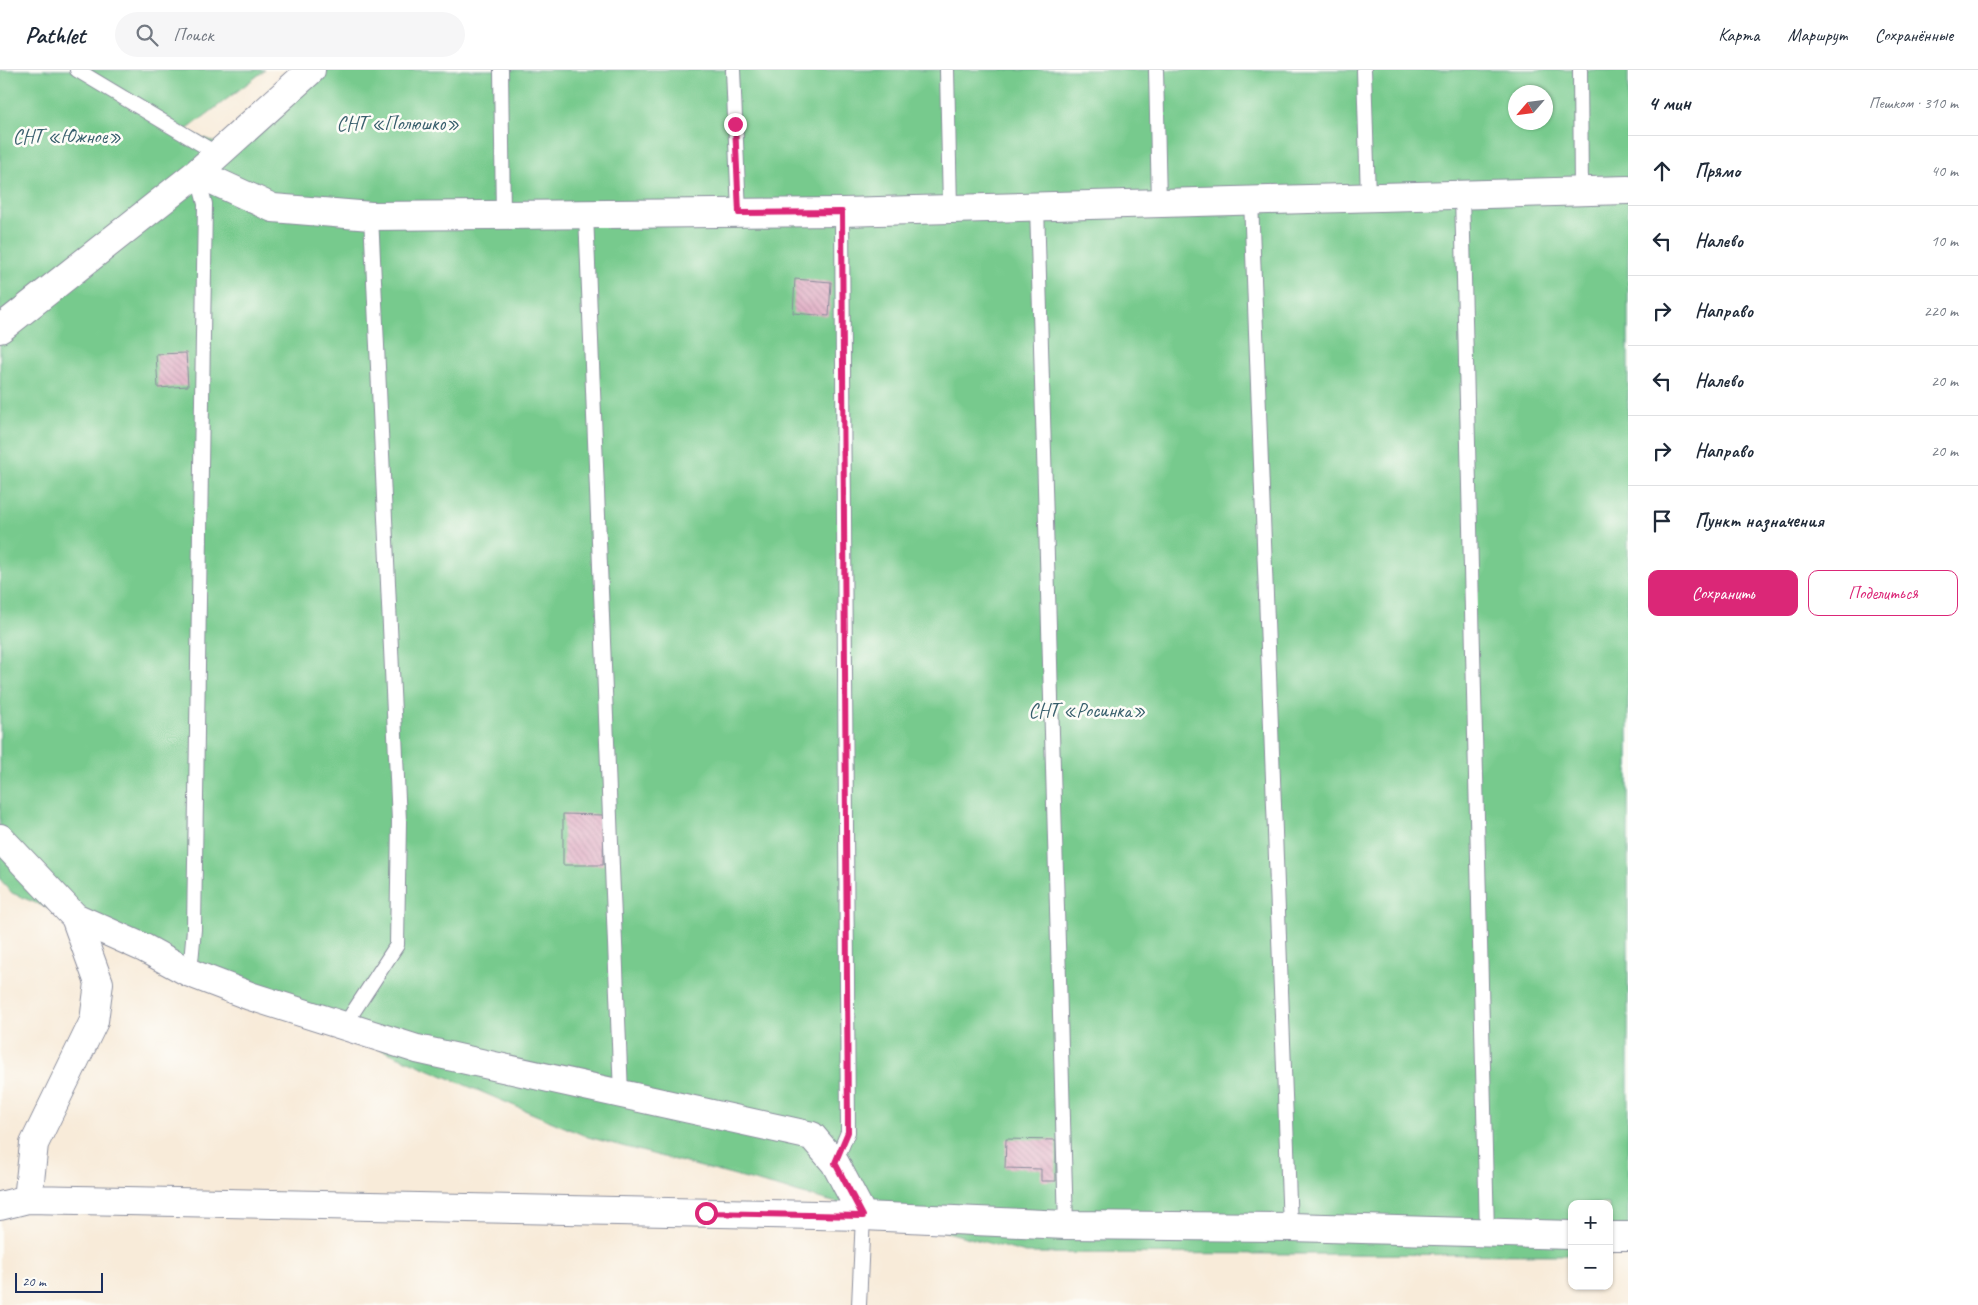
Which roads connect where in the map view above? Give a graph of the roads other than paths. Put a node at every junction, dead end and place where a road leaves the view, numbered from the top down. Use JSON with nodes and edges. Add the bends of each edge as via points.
{"nodes":[{"id":1,"x":77,"y":70,"type":"edge"},
{"id":2,"x":311,"y":70,"type":"edge"},
{"id":3,"x":501,"y":70,"type":"edge"},
{"id":4,"x":733,"y":70,"type":"edge"},
{"id":5,"x":946,"y":70,"type":"edge"},
{"id":6,"x":1156,"y":70,"type":"edge"},
{"id":7,"x":1364,"y":70,"type":"edge"},
{"id":8,"x":1580,"y":70,"type":"edge"},
{"id":9,"x":219,"y":155,"type":"junction"},
{"id":10,"x":197,"y":173,"type":"junction"},
{"id":11,"x":1628,"y":190,"type":"edge"},
{"id":12,"x":1581,"y":191,"type":"junction"},
{"id":13,"x":1462,"y":195,"type":"junction"},
{"id":14,"x":1368,"y":197,"type":"junction"},
{"id":15,"x":1251,"y":200,"type":"junction"},
{"id":16,"x":1159,"y":203,"type":"junction"},
{"id":17,"x":1037,"y":206,"type":"junction"},
{"id":18,"x":950,"y":208,"type":"junction"},
{"id":19,"x":842,"y":212,"type":"junction"},
{"id":20,"x":739,"y":213,"type":"junction"},
{"id":21,"x":586,"y":214,"type":"junction"},
{"id":22,"x":503,"y":215,"type":"junction"},
{"id":23,"x":371,"y":216,"type":"junction"},
{"id":24,"x":0,"y":329,"type":"edge"},
{"id":25,"x":0,"y":838,"type":"edge"},
{"id":26,"x":75,"y":917,"type":"junction"},
{"id":27,"x":190,"y":973,"type":"junction"},
{"id":28,"x":344,"y":1026,"type":"junction"},
{"id":29,"x":621,"y":1094,"type":"junction"},
{"id":30,"x":835,"y":1163,"type":"junction"},
{"id":31,"x":28,"y":1199,"type":"junction"},
{"id":32,"x":0,"y":1206,"type":"edge"},
{"id":33,"x":863,"y":1216,"type":"junction"},
{"id":34,"x":1066,"y":1225,"type":"junction"},
{"id":35,"x":1290,"y":1227,"type":"junction"},
{"id":36,"x":1487,"y":1233,"type":"junction"},
{"id":37,"x":1568,"y":1235,"type":"edge"},
{"id":38,"x":1613,"y":1236,"type":"edge"},
{"id":39,"x":1628,"y":1236,"type":"edge"},
{"id":40,"x":859,"y":1305,"type":"edge"}],
"edges":[{"from":1,"to":9,"type":"lane"},
{"from":2,"to":9,"type":"street"},
{"from":3,"to":22,"type":"lane"},
{"from":4,"to":20,"type":"lane"},
{"from":5,"to":18,"type":"lane"},
{"from":6,"to":16,"type":"lane"},
{"from":7,"to":14,"type":"lane"},
{"from":8,"to":12,"type":"lane"},
{"from":9,"to":10,"type":"street"},
{"from":10,"to":23,"type":"street","via":[[273,208]]},
{"from":10,"to":24,"type":"street"},
{"from":10,"to":27,"type":"lane","via":[[205,204],[194,929]]},
{"from":11,"to":12,"type":"street"},
{"from":12,"to":13,"type":"street"},
{"from":13,"to":14,"type":"street"},
{"from":13,"to":36,"type":"lane"},
{"from":14,"to":15,"type":"street"},
{"from":15,"to":16,"type":"street"},
{"from":15,"to":35,"type":"lane"},
{"from":16,"to":17,"type":"street"},
{"from":17,"to":18,"type":"street"},
{"from":17,"to":34,"type":"lane"},
{"from":18,"to":19,"type":"street"},
{"from":19,"to":20,"type":"street"},
{"from":19,"to":30,"type":"lane","via":[[848,1132]]},
{"from":20,"to":21,"type":"street"},
{"from":21,"to":22,"type":"street"},
{"from":21,"to":29,"type":"lane"},
{"from":22,"to":23,"type":"street"},
{"from":23,"to":28,"type":"lane","via":[[399,820],[397,944]]},
{"from":25,"to":26,"type":"street"},
{"from":26,"to":27,"type":"street"},
{"from":26,"to":31,"type":"street","via":[[99,983],[94,1021],[34,1144]]},
{"from":27,"to":28,"type":"street"},
{"from":28,"to":29,"type":"street","via":[[417,1049]]},
{"from":29,"to":30,"type":"street","via":[[812,1136]]},
{"from":30,"to":33,"type":"street"},
{"from":31,"to":32,"type":"street"},
{"from":31,"to":33,"type":"street"},
{"from":33,"to":34,"type":"street"},
{"from":33,"to":40,"type":"lane"},
{"from":34,"to":35,"type":"street"},
{"from":35,"to":36,"type":"street"},
{"from":36,"to":37,"type":"street"},
{"from":38,"to":39,"type":"street"}]}
